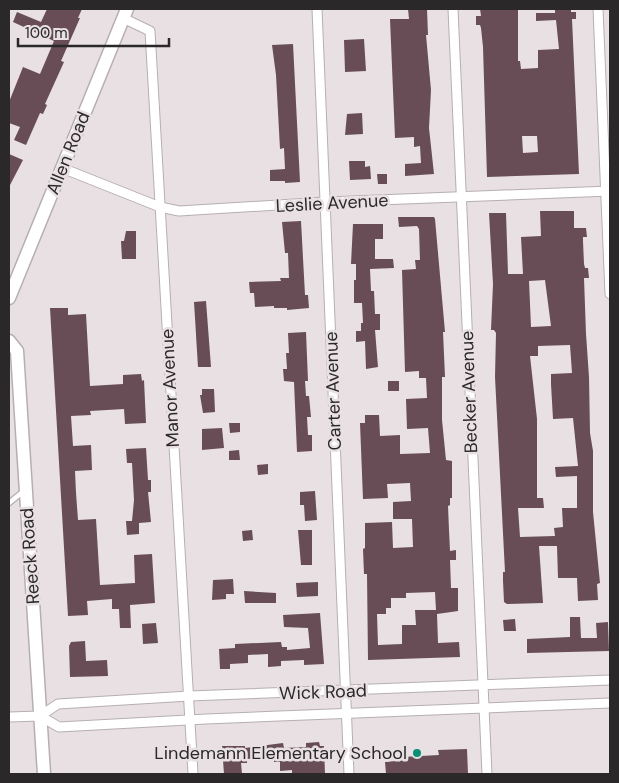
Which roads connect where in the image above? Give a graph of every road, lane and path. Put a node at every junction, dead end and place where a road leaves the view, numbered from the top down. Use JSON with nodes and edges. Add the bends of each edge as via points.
{"nodes":[{"id":1,"x":317,"y":9,"type":"edge"},
{"id":2,"x":453,"y":9,"type":"edge"},
{"id":3,"x":598,"y":9,"type":"edge"},
{"id":4,"x":125,"y":14,"type":"edge"},
{"id":5,"x":62,"y":168,"type":"junction"},
{"id":6,"x":608,"y":192,"type":"edge"},
{"id":7,"x":461,"y":198,"type":"junction"},
{"id":8,"x":326,"y":202,"type":"junction"},
{"id":9,"x":160,"y":207,"type":"junction"},
{"id":10,"x":12,"y":280,"type":"edge"},
{"id":11,"x":610,"y":294,"type":"edge"},
{"id":12,"x":9,"y":298,"type":"edge"},
{"id":13,"x":9,"y":341,"type":"edge"},
{"id":14,"x":26,"y":489,"type":"junction"},
{"id":15,"x":9,"y":504,"type":"edge"},
{"id":16,"x":610,"y":680,"type":"edge"},
{"id":17,"x":481,"y":685,"type":"junction"},
{"id":18,"x":346,"y":691,"type":"junction"},
{"id":19,"x":189,"y":696,"type":"junction"},
{"id":20,"x":610,"y":703,"type":"edge"},
{"id":21,"x":482,"y":708,"type":"junction"},
{"id":22,"x":346,"y":714,"type":"junction"},
{"id":23,"x":40,"y":716,"type":"junction"},
{"id":24,"x":9,"y":717,"type":"edge"},
{"id":25,"x":190,"y":720,"type":"junction"},
{"id":26,"x":44,"y":774,"type":"edge"},
{"id":27,"x":193,"y":774,"type":"edge"},
{"id":28,"x":349,"y":774,"type":"edge"},
{"id":29,"x":487,"y":774,"type":"edge"}],
"edges":[{"from":1,"to":8,"type":"street","name":"Carter Avenue"},
{"from":2,"to":7,"type":"street","name":"Becker Avenue"},
{"from":3,"to":6,"type":"street"},
{"from":4,"to":5,"type":"street","name":"Allen Road"},
{"from":4,"to":9,"type":"street","name":"Manor Avenue","via":[[150,30]]},
{"from":5,"to":9,"type":"street","name":"Leslie Avenue"},
{"from":5,"to":10,"type":"street","name":"Allen Road"},
{"from":6,"to":7,"type":"street","name":"Leslie Avenue"},
{"from":6,"to":11,"type":"street"},
{"from":7,"to":8,"type":"street","name":"Leslie Avenue"},
{"from":7,"to":17,"type":"street","name":"Becker Avenue"},
{"from":8,"to":9,"type":"street","name":"Leslie Avenue","via":[[179,211]]},
{"from":8,"to":18,"type":"street","name":"Carter Avenue"},
{"from":9,"to":19,"type":"street","name":"Manor Avenue"},
{"from":10,"to":12,"type":"street","name":"Allen Road"},
{"from":13,"to":14,"type":"street","name":"Reeck Road","via":[[17,351]]},
{"from":14,"to":15,"type":"lane"},
{"from":14,"to":23,"type":"street","name":"Reeck Road"},
{"from":16,"to":17,"type":"street","name":"Wick Road"},
{"from":17,"to":18,"type":"street","name":"Wick Road"},
{"from":17,"to":21,"type":"street","name":"Becker Avenue"},
{"from":18,"to":19,"type":"street","name":"Wick Road"},
{"from":18,"to":22,"type":"street","name":"Carter Avenue"},
{"from":19,"to":23,"type":"street","name":"Wick Road","via":[[58,704]]},
{"from":19,"to":25,"type":"street","name":"Manor Avenue"},
{"from":20,"to":21,"type":"street","name":"Wick Road"},
{"from":21,"to":22,"type":"street","name":"Wick Road"},
{"from":21,"to":29,"type":"street","name":"Becker Avenue"},
{"from":22,"to":25,"type":"street","name":"Wick Road"},
{"from":22,"to":28,"type":"street","name":"Carter Avenue"},
{"from":23,"to":24,"type":"street","name":"Wick Road"},
{"from":23,"to":25,"type":"street","name":"Wick Road","via":[[59,727]]},
{"from":23,"to":26,"type":"street","name":"Reeck Road"},
{"from":25,"to":27,"type":"street","name":"Manor Avenue"}]}
